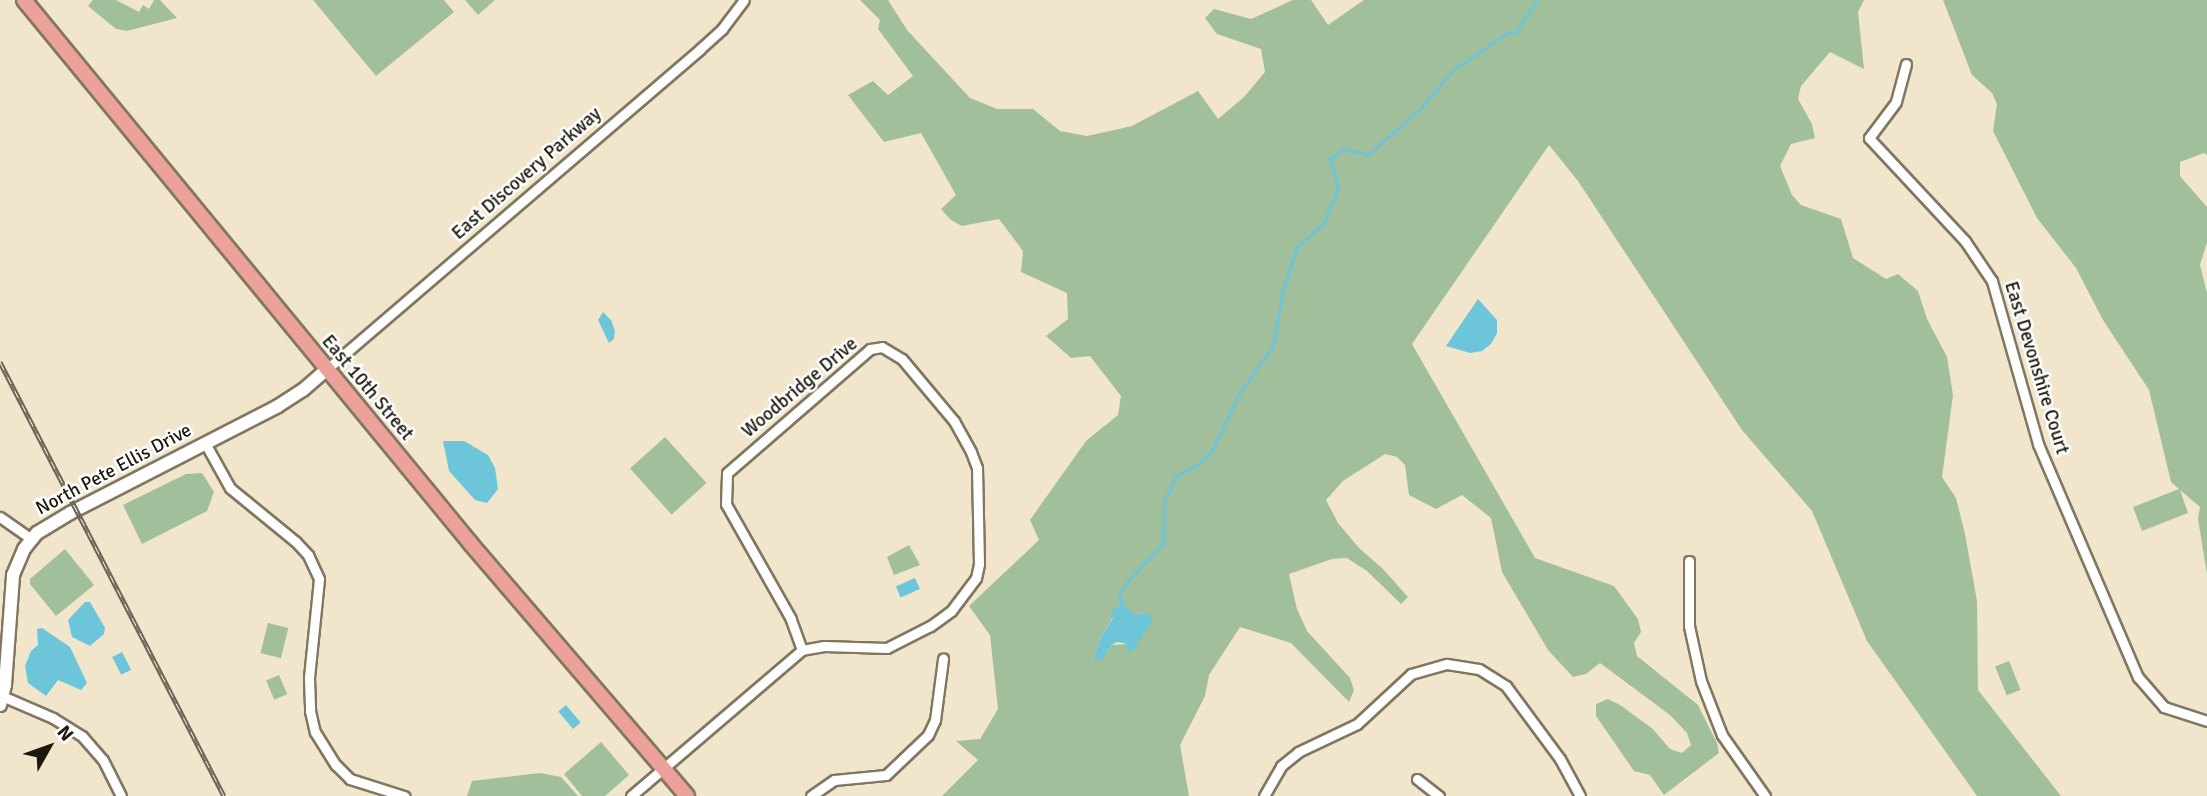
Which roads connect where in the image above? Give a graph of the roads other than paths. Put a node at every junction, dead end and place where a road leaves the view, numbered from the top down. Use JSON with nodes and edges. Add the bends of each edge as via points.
{"nodes":[{"id":1,"x":24,"y":0,"type":"edge"},
{"id":2,"x":744,"y":0,"type":"edge"},
{"id":3,"x":1906,"y":64,"type":"dead end"},
{"id":4,"x":327,"y":369,"type":"junction"},
{"id":5,"x":205,"y":443,"type":"junction"},
{"id":6,"x":0,"y":517,"type":"edge"},
{"id":7,"x":32,"y":539,"type":"junction"},
{"id":8,"x":1689,"y":561,"type":"dead end"},
{"id":9,"x":802,"y":650,"type":"junction"},
{"id":10,"x":943,"y":659,"type":"dead end"},
{"id":11,"x":1,"y":701,"type":"edge"},
{"id":12,"x":2207,"y":721,"type":"edge"},
{"id":13,"x":662,"y":769,"type":"junction"},
{"id":14,"x":1417,"y":779,"type":"dead end"},
{"id":15,"x":121,"y":796,"type":"edge"},
{"id":16,"x":404,"y":796,"type":"edge"},
{"id":17,"x":631,"y":796,"type":"edge"},
{"id":18,"x":687,"y":796,"type":"edge"},
{"id":19,"x":811,"y":796,"type":"edge"},
{"id":20,"x":1264,"y":796,"type":"edge"},
{"id":21,"x":1439,"y":796,"type":"edge"},
{"id":22,"x":1580,"y":796,"type":"edge"},
{"id":23,"x":1765,"y":796,"type":"edge"}],
"edges":[{"from":1,"to":4,"type":"main road","name":"East 10th Street"},
{"from":2,"to":4,"type":"street","name":"East Discovery Parkway","via":[[700,49]]},
{"from":3,"to":12,"type":"street","name":"East Devonshire Court","via":[[1896,102],[1869,138],[1965,241],[1992,281],[2038,444],[2141,682],[2164,706]]},
{"from":4,"to":5,"type":"street","name":"North Pete Ellis Drive","via":[[278,406]]},
{"from":4,"to":13,"type":"main road","name":"East 10th Street"},
{"from":5,"to":7,"type":"street","name":"North Pete Ellis Drive","via":[[70,513]]},
{"from":5,"to":16,"type":"street","via":[[230,488],[296,542],[319,579],[309,678],[315,732],[350,779]]},
{"from":6,"to":7,"type":"street"},
{"from":7,"to":11,"type":"street","name":"North Pete Ellis Drive","via":[[10,587]]},
{"from":8,"to":23,"type":"street","via":[[1689,626],[1701,681],[1723,735]]},
{"from":9,"to":9,"type":"street","name":"Woodbridge Drive","via":[[887,648],[951,611],[976,578],[977,468],[971,452],[954,421],[902,359],[882,347],[870,349],[727,473],[726,504],[792,619]]},
{"from":9,"to":13,"type":"street"},
{"from":10,"to":19,"type":"street","via":[[929,735],[886,775],[834,780]]},
{"from":11,"to":15,"type":"street","via":[[53,718],[82,736],[103,760]]},
{"from":13,"to":17,"type":"street"},
{"from":13,"to":18,"type":"main road","name":"East 10th Street"},
{"from":14,"to":21,"type":"street"},
{"from":20,"to":22,"type":"street","via":[[1281,766],[1298,752],[1357,724],[1411,674],[1447,664],[1479,668],[1506,686],[1560,759]]}]}
